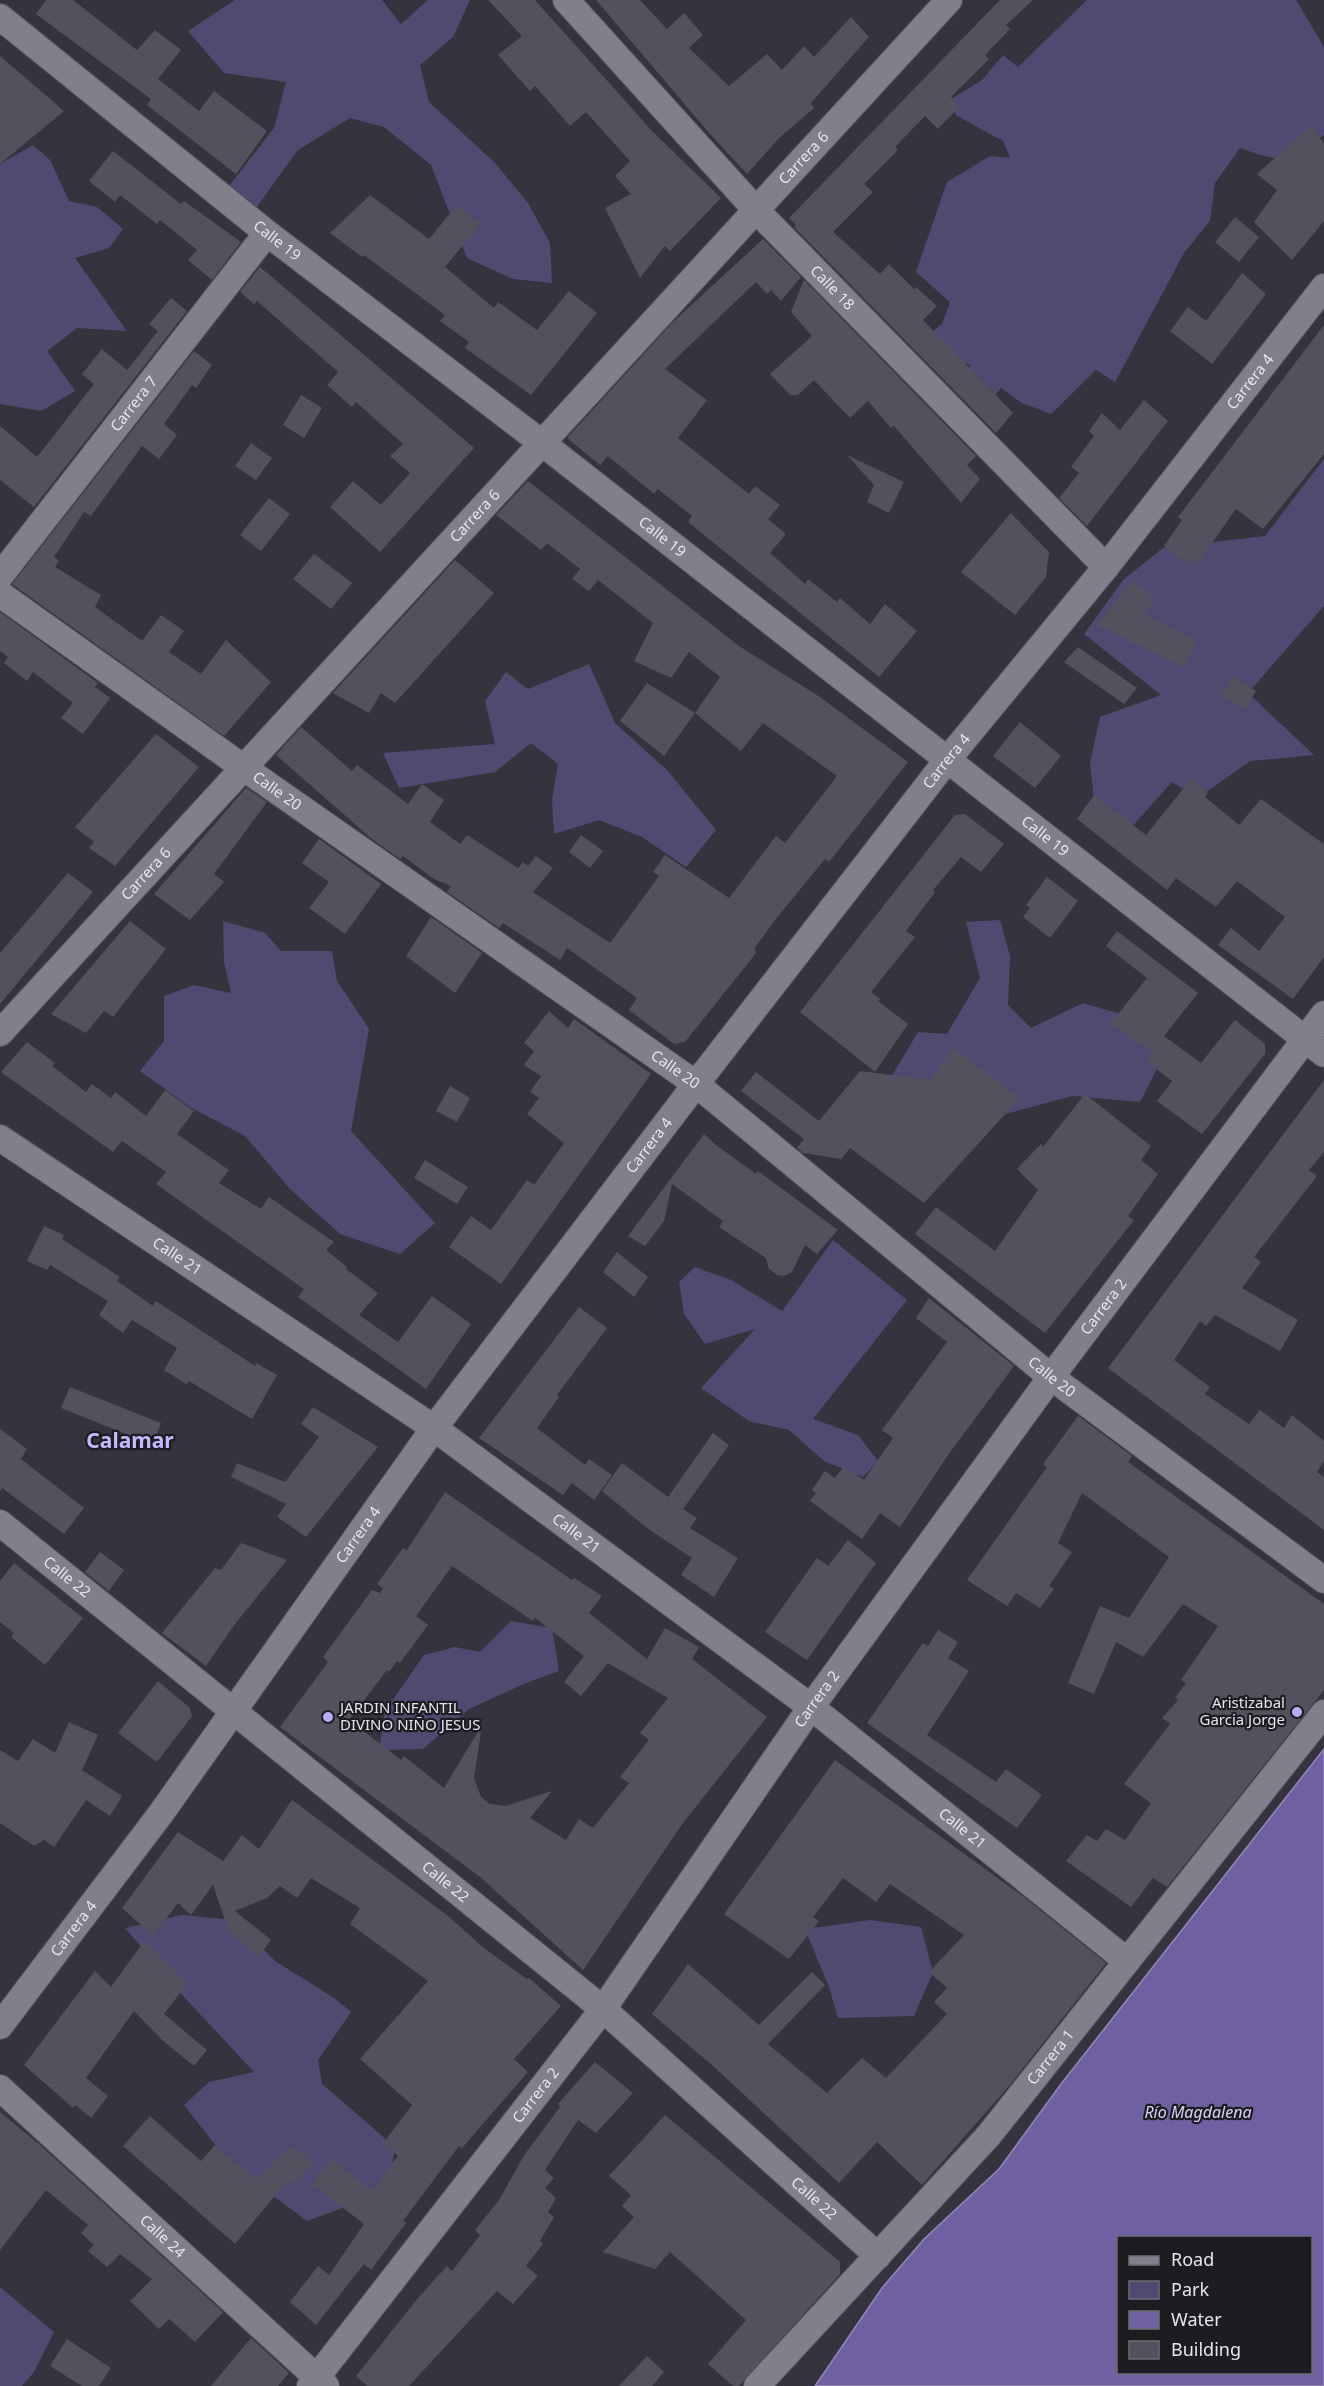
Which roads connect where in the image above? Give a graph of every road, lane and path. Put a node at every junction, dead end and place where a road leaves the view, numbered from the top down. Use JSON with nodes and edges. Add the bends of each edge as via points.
{"nodes":[{"id":1,"x":566,"y":0,"type":"edge"},
{"id":2,"x":949,"y":0,"type":"edge"},
{"id":3,"x":0,"y":17,"type":"edge"},
{"id":4,"x":756,"y":210,"type":"junction"},
{"id":5,"x":267,"y":233,"type":"junction"},
{"id":6,"x":1324,"y":286,"type":"edge"},
{"id":7,"x":542,"y":443,"type":"junction"},
{"id":8,"x":1106,"y":567,"type":"junction"},
{"id":9,"x":0,"y":576,"type":"edge"},
{"id":10,"x":0,"y":594,"type":"edge"},
{"id":11,"x":948,"y":759,"type":"junction"},
{"id":12,"x":243,"y":768,"type":"junction"},
{"id":13,"x":1324,"y":1014,"type":"edge"},
{"id":14,"x":0,"y":1033,"type":"edge"},
{"id":15,"x":1314,"y":1047,"type":"edge"},
{"id":16,"x":696,"y":1084,"type":"junction"},
{"id":17,"x":0,"y":1138,"type":"edge"},
{"id":18,"x":1051,"y":1377,"type":"junction"},
{"id":19,"x":434,"y":1428,"type":"junction"},
{"id":20,"x":0,"y":1523,"type":"edge"},
{"id":21,"x":1324,"y":1580,"type":"edge"},
{"id":22,"x":811,"y":1707,"type":"junction"},
{"id":23,"x":236,"y":1710,"type":"junction"},
{"id":24,"x":1324,"y":1713,"type":"edge"},
{"id":25,"x":1127,"y":1961,"type":"junction"},
{"id":26,"x":603,"y":2009,"type":"junction"},
{"id":27,"x":0,"y":2026,"type":"edge"},
{"id":28,"x":0,"y":2088,"type":"edge"},
{"id":29,"x":878,"y":2256,"type":"junction"},
{"id":30,"x":317,"y":2383,"type":"edge"},
{"id":31,"x":757,"y":2386,"type":"edge"}],
"edges":[{"from":1,"to":4,"type":"street","name":"Calle 18"},
{"from":2,"to":4,"type":"street","name":"Carrera 6"},
{"from":3,"to":5,"type":"street","name":"Calle 19"},
{"from":4,"to":7,"type":"street","name":"Carrera 6"},
{"from":4,"to":8,"type":"street","name":"Calle 18"},
{"from":5,"to":7,"type":"street","name":"Calle 19"},
{"from":5,"to":9,"type":"street","name":"Carrera 7"},
{"from":6,"to":8,"type":"street","name":"Carrera 4"},
{"from":7,"to":11,"type":"street","name":"Calle 19"},
{"from":7,"to":12,"type":"street","name":"Carrera 6"},
{"from":8,"to":11,"type":"street","name":"Carrera 4"},
{"from":10,"to":12,"type":"street","name":"Calle 20"},
{"from":11,"to":15,"type":"street","name":"Calle 19"},
{"from":11,"to":16,"type":"street","name":"Carrera 4"},
{"from":12,"to":14,"type":"street","name":"Carrera 6"},
{"from":12,"to":16,"type":"street","name":"Calle 20"},
{"from":13,"to":15,"type":"street","name":"Carrera 2"},
{"from":15,"to":18,"type":"street","name":"Carrera 2"},
{"from":16,"to":18,"type":"street","name":"Calle 20"},
{"from":16,"to":19,"type":"street","name":"Carrera 4"},
{"from":17,"to":19,"type":"street","name":"Calle 21"},
{"from":18,"to":21,"type":"street","name":"Calle 20"},
{"from":18,"to":22,"type":"street","name":"Carrera 2"},
{"from":19,"to":22,"type":"street","name":"Calle 21"},
{"from":19,"to":23,"type":"street","name":"Carrera 4"},
{"from":20,"to":23,"type":"street","name":"Calle 22"},
{"from":22,"to":25,"type":"street","name":"Calle 21"},
{"from":22,"to":26,"type":"street","name":"Carrera 2"},
{"from":23,"to":26,"type":"street","name":"Calle 22"},
{"from":23,"to":27,"type":"street","name":"Carrera 4"},
{"from":24,"to":25,"type":"street","name":"Carrera 1"},
{"from":25,"to":29,"type":"street","name":"Carrera 1","via":[[989,2135]]},
{"from":26,"to":29,"type":"street","name":"Calle 22"},
{"from":26,"to":30,"type":"street","name":"Carrera 2"},
{"from":28,"to":30,"type":"street","name":"Calle 24"},
{"from":29,"to":31,"type":"street","name":"Carrera 1"}]}
